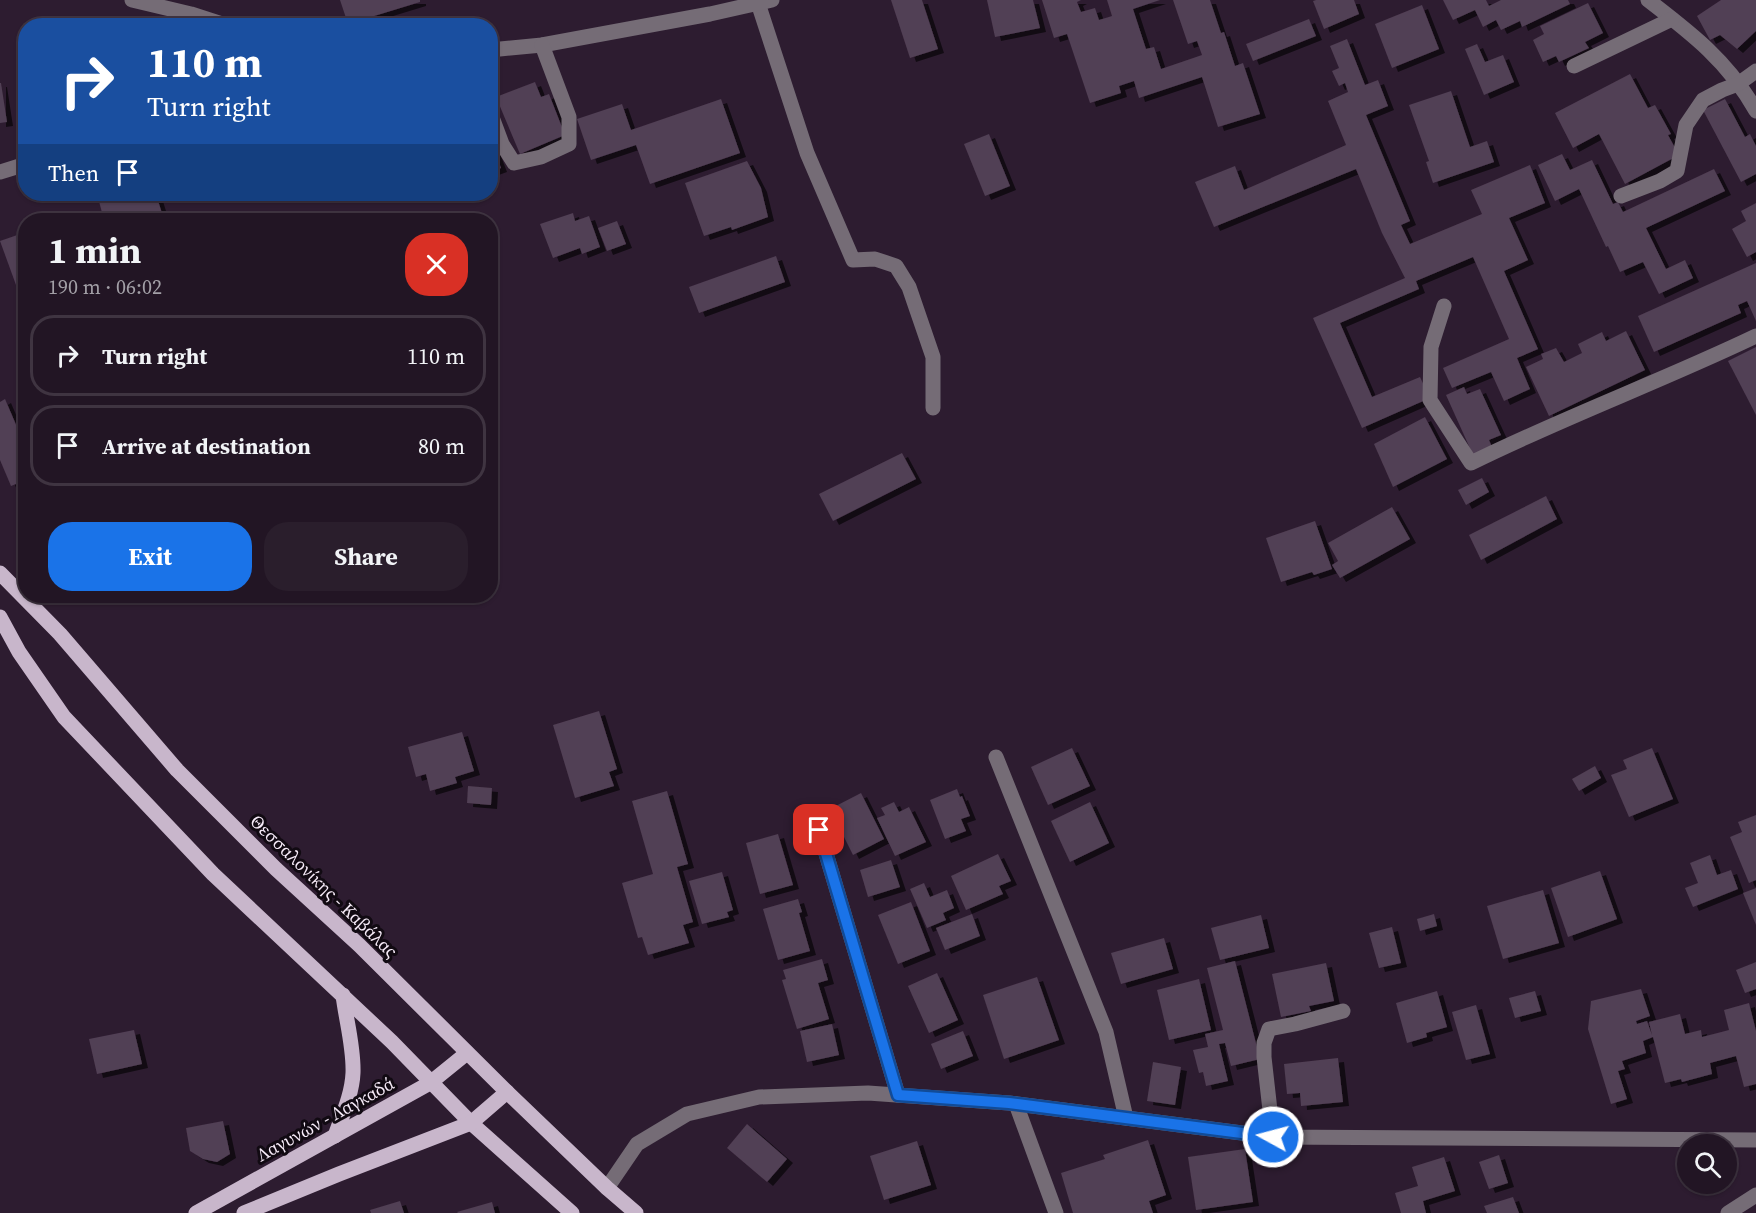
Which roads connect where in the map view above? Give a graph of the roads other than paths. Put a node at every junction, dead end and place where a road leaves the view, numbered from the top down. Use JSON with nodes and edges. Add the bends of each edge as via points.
{"nodes":[{"id":1,"x":132,"y":0,"type":"edge"},
{"id":2,"x":1648,"y":0,"type":"edge"},
{"id":3,"x":765,"y":2,"type":"edge"},
{"id":4,"x":203,"y":18,"type":"edge"},
{"id":5,"x":1672,"y":19,"type":"junction"},
{"id":6,"x":542,"y":45,"type":"junction"},
{"id":7,"x":498,"y":49,"type":"edge"},
{"id":8,"x":1574,"y":66,"type":"dead end"},
{"id":9,"x":1756,"y":71,"type":"edge"},
{"id":10,"x":1738,"y":84,"type":"junction"},
{"id":11,"x":1756,"y":111,"type":"edge"},
{"id":12,"x":498,"y":133,"type":"edge"},
{"id":13,"x":18,"y":166,"type":"edge"},
{"id":14,"x":0,"y":172,"type":"edge"},
{"id":15,"x":1621,"y":196,"type":"dead end"},
{"id":16,"x":1444,"y":306,"type":"dead end"},
{"id":17,"x":1756,"y":336,"type":"edge"},
{"id":18,"x":933,"y":408,"type":"dead end"},
{"id":19,"x":0,"y":573,"type":"edge"},
{"id":20,"x":18,"y":591,"type":"edge"},
{"id":21,"x":30,"y":603,"type":"edge"},
{"id":22,"x":0,"y":617,"type":"edge"},
{"id":23,"x":996,"y":757,"type":"dead end"},
{"id":24,"x":819,"y":830,"type":"dead end"},
{"id":25,"x":342,"y":995,"type":"junction"},
{"id":26,"x":1343,"y":1011,"type":"dead end"},
{"id":27,"x":467,"y":1053,"type":"junction"},
{"id":28,"x":430,"y":1083,"type":"junction"},
{"id":29,"x":507,"y":1092,"type":"junction"},
{"id":30,"x":898,"y":1095,"type":"junction"},
{"id":31,"x":1016,"y":1104,"type":"junction"},
{"id":32,"x":1126,"y":1118,"type":"junction"},
{"id":33,"x":471,"y":1123,"type":"junction"},
{"id":34,"x":335,"y":1136,"type":"junction"},
{"id":35,"x":1273,"y":1137,"type":"junction"},
{"id":36,"x":1756,"y":1140,"type":"edge"},
{"id":37,"x":607,"y":1188,"type":"junction"},
{"id":38,"x":1756,"y":1195,"type":"edge"},
{"id":39,"x":196,"y":1213,"type":"edge"},
{"id":40,"x":244,"y":1213,"type":"edge"},
{"id":41,"x":572,"y":1213,"type":"edge"},
{"id":42,"x":636,"y":1213,"type":"edge"},
{"id":43,"x":1056,"y":1213,"type":"edge"},
{"id":44,"x":1728,"y":1213,"type":"edge"}],
"edges":[{"from":1,"to":4,"type":"street"},
{"from":2,"to":5,"type":"street"},
{"from":3,"to":6,"type":"street"},
{"from":3,"to":18,"type":"street","via":[[807,153],[853,260],[875,259],[896,266],[909,287],[933,357]]},
{"from":5,"to":8,"type":"street"},
{"from":5,"to":10,"type":"street","via":[[1704,44]]},
{"from":6,"to":7,"type":"street"},
{"from":6,"to":12,"type":"street","via":[[569,117],[569,144],[541,157],[514,163]]},
{"from":9,"to":10,"type":"street"},
{"from":10,"to":11,"type":"street"},
{"from":10,"to":15,"type":"street","via":[[1703,100],[1686,125],[1677,171]]},
{"from":13,"to":14,"type":"street"},
{"from":16,"to":17,"type":"street","via":[[1431,347],[1430,400],[1471,463]]},
{"from":19,"to":20,"type":"main road","name":"Θεσσαλονίκης - Καβάλας"},
{"from":21,"to":27,"type":"main road","name":"Θεσσαλονίκης - Καβάλας","via":[[177,770]]},
{"from":22,"to":25,"type":"main road","via":[[18,652],[64,717],[213,874]]},
{"from":23,"to":32,"type":"street","via":[[1106,1032]]},
{"from":24,"to":30,"type":"street"},
{"from":25,"to":28,"type":"main road"},
{"from":25,"to":34,"type":"main road","via":[[353,1074]]},
{"from":26,"to":35,"type":"street","via":[[1269,1029],[1264,1050]]},
{"from":27,"to":28,"type":"main road","name":"Λαγυνών - Λαγκαδά"},
{"from":27,"to":29,"type":"main road","name":"Θεσσαλονίκης - Καβάλας"},
{"from":28,"to":33,"type":"main road"},
{"from":28,"to":34,"type":"main road","name":"Λαγυνών - Λαγκαδά"},
{"from":29,"to":33,"type":"main road"},
{"from":29,"to":37,"type":"main road","name":"Θεσσαλονίκης - Καβάλας"},
{"from":30,"to":31,"type":"street"},
{"from":30,"to":37,"type":"street","via":[[759,1097],[687,1114],[637,1144]]},
{"from":31,"to":32,"type":"street"},
{"from":31,"to":43,"type":"street"},
{"from":32,"to":35,"type":"street"},
{"from":33,"to":40,"type":"main road"},
{"from":33,"to":41,"type":"main road"},
{"from":34,"to":39,"type":"main road","name":"Λαγυνών - Λαγκαδά"},
{"from":35,"to":36,"type":"street"},
{"from":37,"to":42,"type":"main road","name":"Θεσσαλονίκης - Καβάλας"},
{"from":38,"to":44,"type":"street"}]}
